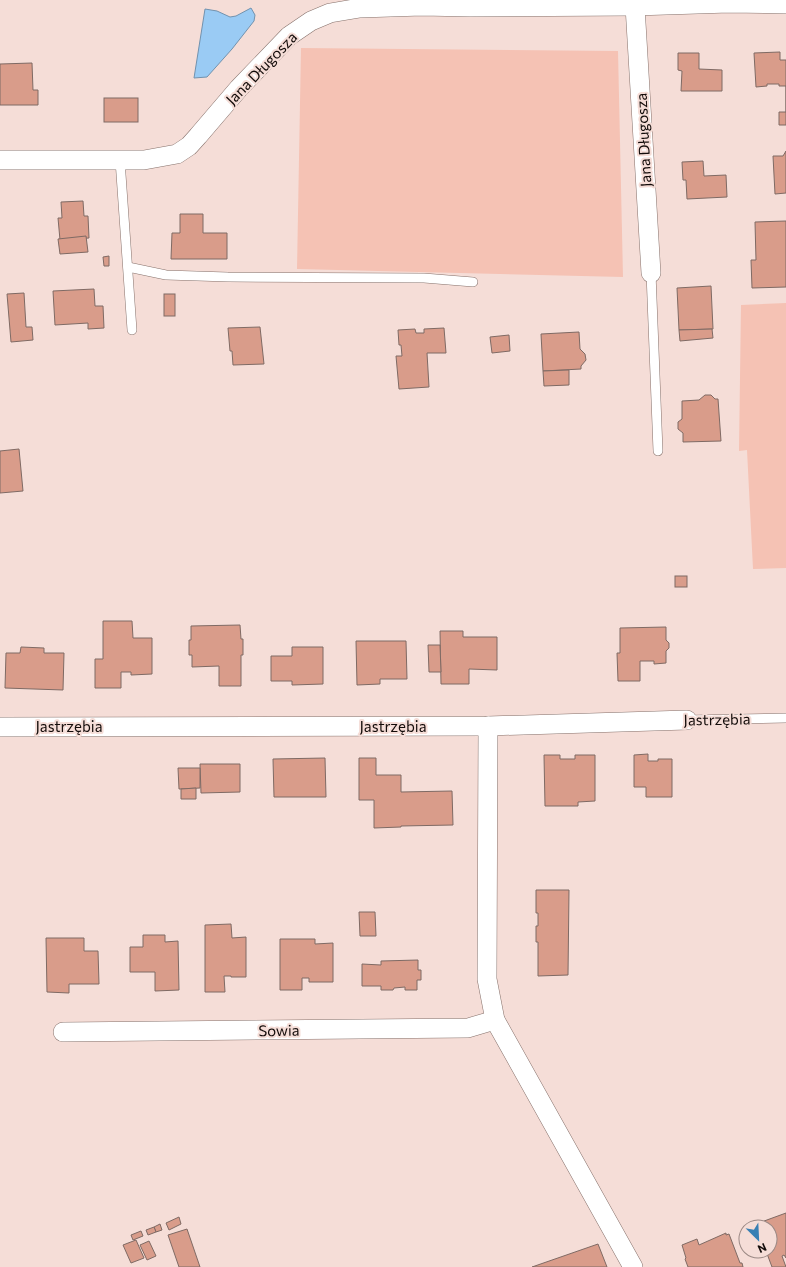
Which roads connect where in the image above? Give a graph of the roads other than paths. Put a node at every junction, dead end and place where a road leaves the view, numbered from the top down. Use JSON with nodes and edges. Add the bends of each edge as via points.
{"nodes":[{"id":1,"x":471,"y":3,"type":"edge"},
{"id":2,"x":786,"y":4,"type":"edge"},
{"id":3,"x":635,"y":6,"type":"junction"},
{"id":4,"x":0,"y":160,"type":"edge"},
{"id":5,"x":120,"y":160,"type":"junction"},
{"id":6,"x":128,"y":267,"type":"junction"},
{"id":7,"x":651,"y":273,"type":"joint"},
{"id":8,"x":473,"y":282,"type":"dead end"},
{"id":9,"x":132,"y":330,"type":"dead end"},
{"id":10,"x":658,"y":451,"type":"dead end"},
{"id":11,"x":786,"y":718,"type":"edge"},
{"id":12,"x":687,"y":720,"type":"joint"},
{"id":13,"x":488,"y":726,"type":"junction"},
{"id":14,"x":0,"y":727,"type":"edge"},
{"id":15,"x":495,"y":1020,"type":"junction"},
{"id":16,"x":63,"y":1032,"type":"dead end"},
{"id":17,"x":633,"y":1267,"type":"edge"}],
"edges":[{"from":1,"to":3,"type":"street","name":"Jana Długosza"},
{"from":1,"to":5,"type":"street","name":"Jana Długosza","via":[[360,8],[330,13],[311,21],[289,36],[239,88],[189,146],[178,154],[144,160]]},
{"from":2,"to":3,"type":"street","name":"Jana Długosza"},
{"from":3,"to":7,"type":"street","name":"Jana Długosza"},
{"from":4,"to":5,"type":"street","name":"Jana Długosza"},
{"from":5,"to":6,"type":"lane"},
{"from":6,"to":8,"type":"lane","via":[[166,275],[424,278]]},
{"from":6,"to":9,"type":"lane"},
{"from":7,"to":10,"type":"lane"},
{"from":11,"to":12,"type":"lane","name":"Jastrzębia"},
{"from":12,"to":13,"type":"street","name":"Jastrzębia"},
{"from":13,"to":14,"type":"street","name":"Jastrzębia"},
{"from":13,"to":15,"type":"street","via":[[487,979]]},
{"from":15,"to":16,"type":"street","name":"Sowia","via":[[468,1028]]},
{"from":15,"to":17,"type":"street"}]}
